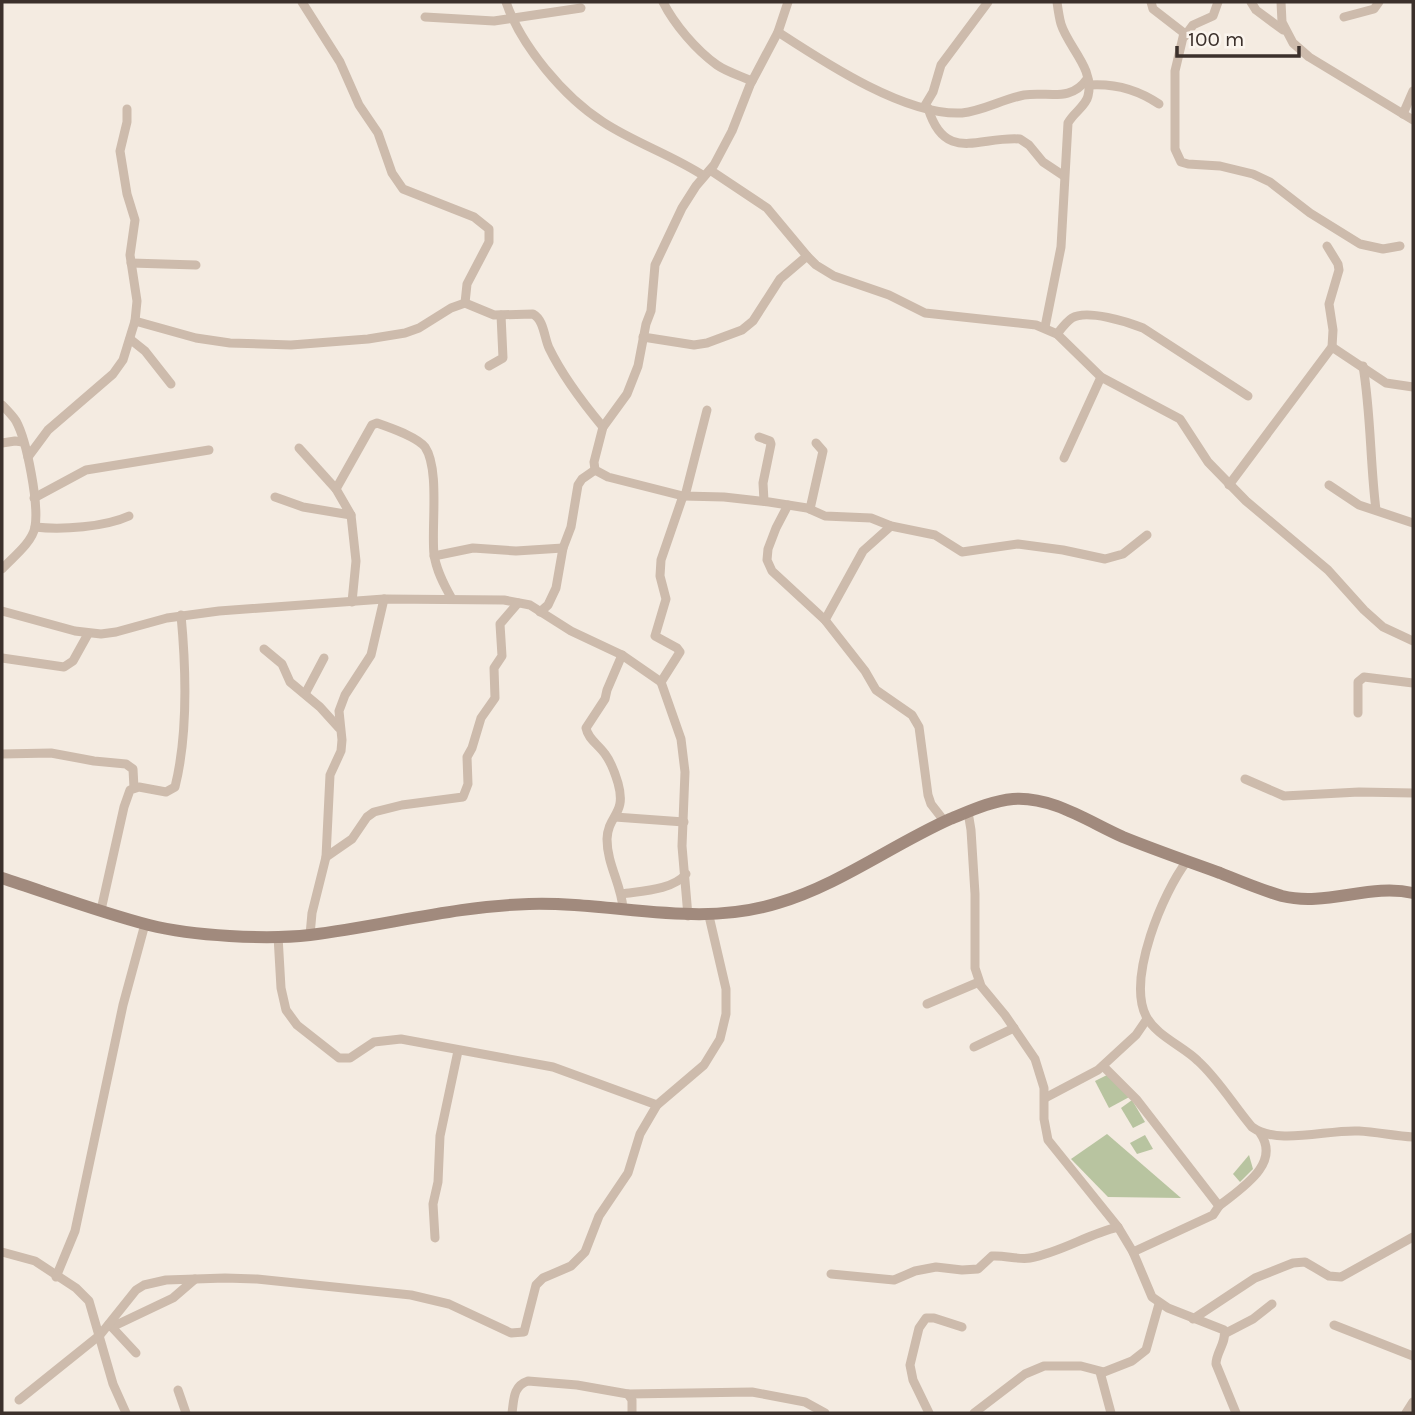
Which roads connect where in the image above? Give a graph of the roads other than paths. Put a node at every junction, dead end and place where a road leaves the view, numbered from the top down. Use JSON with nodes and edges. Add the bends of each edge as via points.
{"nodes":[{"id":1,"x":302,"y":2,"type":"edge"},
{"id":2,"x":506,"y":2,"type":"edge"},
{"id":3,"x":663,"y":2,"type":"edge"},
{"id":4,"x":788,"y":2,"type":"edge"},
{"id":5,"x":1057,"y":2,"type":"edge"},
{"id":6,"x":1151,"y":2,"type":"edge"},
{"id":7,"x":1218,"y":2,"type":"edge"},
{"id":8,"x":1251,"y":2,"type":"edge"},
{"id":9,"x":1281,"y":2,"type":"edge"},
{"id":10,"x":1379,"y":2,"type":"edge"},
{"id":11,"x":984,"y":3,"type":"edge"},
{"id":12,"x":581,"y":8,"type":"dead end"},
{"id":13,"x":1344,"y":17,"type":"dead end"},
{"id":14,"x":425,"y":18,"type":"dead end"},
{"id":15,"x":511,"y":18,"type":"junction"},
{"id":16,"x":1284,"y":30,"type":"junction"},
{"id":17,"x":778,"y":32,"type":"junction"},
{"id":18,"x":1185,"y":36,"type":"junction"},
{"id":19,"x":752,"y":81,"type":"junction"},
{"id":20,"x":1087,"y":82,"type":"junction"},
{"id":21,"x":1413,"y":91,"type":"edge"},
{"id":22,"x":1159,"y":104,"type":"dead end"},
{"id":23,"x":926,"y":107,"type":"junction"},
{"id":24,"x":127,"y":109,"type":"dead end"},
{"id":25,"x":1403,"y":114,"type":"junction"},
{"id":26,"x":1413,"y":120,"type":"edge"},
{"id":27,"x":707,"y":173,"type":"junction"},
{"id":28,"x":1064,"y":176,"type":"junction"},
{"id":29,"x":1327,"y":246,"type":"dead end"},
{"id":30,"x":1400,"y":246,"type":"dead end"},
{"id":31,"x":807,"y":256,"type":"junction"},
{"id":32,"x":131,"y":263,"type":"junction"},
{"id":33,"x":196,"y":265,"type":"dead end"},
{"id":34,"x":465,"y":303,"type":"junction"},
{"id":35,"x":501,"y":315,"type":"junction"},
{"id":36,"x":135,"y":321,"type":"junction"},
{"id":37,"x":1045,"y":327,"type":"junction"},
{"id":38,"x":1057,"y":334,"type":"junction"},
{"id":39,"x":643,"y":337,"type":"junction"},
{"id":40,"x":130,"y":339,"type":"junction"},
{"id":41,"x":1332,"y":347,"type":"junction"},
{"id":42,"x":489,"y":366,"type":"dead end"},
{"id":43,"x":1363,"y":366,"type":"junction"},
{"id":44,"x":1101,"y":377,"type":"junction"},
{"id":45,"x":171,"y":384,"type":"dead end"},
{"id":46,"x":1413,"y":387,"type":"edge"},
{"id":47,"x":1248,"y":396,"type":"dead end"},
{"id":48,"x":2,"y":405,"type":"edge"},
{"id":49,"x":707,"y":410,"type":"dead end"},
{"id":50,"x":603,"y":427,"type":"junction"},
{"id":51,"x":759,"y":437,"type":"dead end"},
{"id":52,"x":23,"y":442,"type":"junction"},
{"id":53,"x":2,"y":443,"type":"edge"},
{"id":54,"x":816,"y":443,"type":"dead end"},
{"id":55,"x":299,"y":448,"type":"dead end"},
{"id":56,"x":209,"y":450,"type":"dead end"},
{"id":57,"x":28,"y":457,"type":"junction"},
{"id":58,"x":1065,"y":458,"type":"dead end"},
{"id":59,"x":595,"y":470,"type":"junction"},
{"id":60,"x":1229,"y":485,"type":"junction"},
{"id":61,"x":1329,"y":485,"type":"dead end"},
{"id":62,"x":336,"y":489,"type":"junction"},
{"id":63,"x":684,"y":496,"type":"junction"},
{"id":64,"x":34,"y":498,"type":"junction"},
{"id":65,"x":275,"y":498,"type":"dead end"},
{"id":66,"x":764,"y":501,"type":"junction"},
{"id":67,"x":788,"y":505,"type":"junction"},
{"id":68,"x":810,"y":509,"type":"junction"},
{"id":69,"x":1376,"y":510,"type":"junction"},
{"id":70,"x":351,"y":515,"type":"junction"},
{"id":71,"x":130,"y":516,"type":"dead end"},
{"id":72,"x":1413,"y":523,"type":"edge"},
{"id":73,"x":891,"y":526,"type":"junction"},
{"id":74,"x":35,"y":527,"type":"junction"},
{"id":75,"x":1147,"y":535,"type":"dead end"},
{"id":76,"x":563,"y":548,"type":"junction"},
{"id":77,"x":434,"y":556,"type":"junction"},
{"id":78,"x":2,"y":569,"type":"edge"},
{"id":79,"x":384,"y":599,"type":"junction"},
{"id":80,"x":452,"y":599,"type":"junction"},
{"id":81,"x":352,"y":602,"type":"junction"},
{"id":82,"x":518,"y":603,"type":"junction"},
{"id":83,"x":2,"y":611,"type":"edge"},
{"id":84,"x":540,"y":612,"type":"junction"},
{"id":85,"x":181,"y":615,"type":"junction"},
{"id":86,"x":825,"y":620,"type":"junction"},
{"id":87,"x":88,"y":634,"type":"junction"},
{"id":88,"x":1413,"y":641,"type":"edge"},
{"id":89,"x":264,"y":649,"type":"dead end"},
{"id":90,"x":622,"y":655,"type":"junction"},
{"id":91,"x":2,"y":658,"type":"edge"},
{"id":92,"x":324,"y":658,"type":"dead end"},
{"id":93,"x":661,"y":682,"type":"junction"},
{"id":94,"x":1413,"y":683,"type":"edge"},
{"id":95,"x":304,"y":694,"type":"junction"},
{"id":96,"x":1358,"y":713,"type":"dead end"},
{"id":97,"x":340,"y":729,"type":"junction"},
{"id":98,"x":2,"y":754,"type":"edge"},
{"id":99,"x":1245,"y":779,"type":"dead end"},
{"id":100,"x":134,"y":788,"type":"junction"},
{"id":101,"x":1413,"y":793,"type":"edge"},
{"id":102,"x":968,"y":812,"type":"junction"},
{"id":103,"x":615,"y":817,"type":"junction"},
{"id":104,"x":684,"y":822,"type":"junction"},
{"id":105,"x":945,"y":822,"type":"junction"},
{"id":106,"x":326,"y":857,"type":"junction"},
{"id":107,"x":1187,"y":861,"type":"junction"},
{"id":108,"x":686,"y":874,"type":"junction"},
{"id":109,"x":2,"y":878,"type":"edge"},
{"id":110,"x":1413,"y":893,"type":"edge"},
{"id":111,"x":622,"y":894,"type":"junction"},
{"id":112,"x":623,"y":908,"type":"junction"},
{"id":113,"x":101,"y":910,"type":"junction"},
{"id":114,"x":688,"y":916,"type":"junction"},
{"id":115,"x":709,"y":916,"type":"junction"},
{"id":116,"x":145,"y":924,"type":"junction"},
{"id":117,"x":310,"y":934,"type":"junction"},
{"id":118,"x":278,"y":936,"type":"junction"},
{"id":119,"x":979,"y":982,"type":"junction"},
{"id":120,"x":927,"y":1004,"type":"dead end"},
{"id":121,"x":1147,"y":1019,"type":"junction"},
{"id":122,"x":1014,"y":1028,"type":"junction"},
{"id":123,"x":974,"y":1047,"type":"dead end"},
{"id":124,"x":458,"y":1051,"type":"junction"},
{"id":125,"x":1103,"y":1066,"type":"junction"},
{"id":126,"x":1045,"y":1098,"type":"junction"},
{"id":127,"x":657,"y":1105,"type":"junction"},
{"id":128,"x":1260,"y":1133,"type":"junction"},
{"id":129,"x":1413,"y":1137,"type":"edge"},
{"id":130,"x":1219,"y":1206,"type":"junction"},
{"id":131,"x":1118,"y":1227,"type":"junction"},
{"id":132,"x":1413,"y":1237,"type":"edge"},
{"id":133,"x":435,"y":1238,"type":"dead end"},
{"id":134,"x":2,"y":1252,"type":"edge"},
{"id":135,"x":1133,"y":1252,"type":"junction"},
{"id":136,"x":831,"y":1274,"type":"dead end"},
{"id":137,"x":56,"y":1276,"type":"junction"},
{"id":138,"x":195,"y":1279,"type":"junction"},
{"id":139,"x":1159,"y":1304,"type":"junction"},
{"id":140,"x":1272,"y":1304,"type":"dead end"},
{"id":141,"x":1193,"y":1318,"type":"junction"},
{"id":142,"x":1334,"y":1325,"type":"dead end"},
{"id":143,"x":111,"y":1326,"type":"junction"},
{"id":144,"x":962,"y":1327,"type":"dead end"},
{"id":145,"x":1226,"y":1333,"type":"junction"},
{"id":146,"x":100,"y":1335,"type":"junction"},
{"id":147,"x":136,"y":1353,"type":"dead end"},
{"id":148,"x":1413,"y":1356,"type":"edge"},
{"id":149,"x":1100,"y":1372,"type":"junction"},
{"id":150,"x":178,"y":1390,"type":"dead end"},
{"id":151,"x":628,"y":1394,"type":"junction"},
{"id":152,"x":19,"y":1400,"type":"dead end"},
{"id":153,"x":1413,"y":1402,"type":"edge"},
{"id":154,"x":812,"y":1410,"type":"edge"},
{"id":155,"x":126,"y":1413,"type":"edge"},
{"id":156,"x":186,"y":1413,"type":"edge"},
{"id":157,"x":512,"y":1413,"type":"edge"},
{"id":158,"x":632,"y":1413,"type":"edge"},
{"id":159,"x":825,"y":1413,"type":"edge"},
{"id":160,"x":929,"y":1413,"type":"edge"},
{"id":161,"x":974,"y":1413,"type":"edge"},
{"id":162,"x":1111,"y":1413,"type":"edge"},
{"id":163,"x":1236,"y":1413,"type":"edge"},
{"id":164,"x":1406,"y":1413,"type":"edge"}],
"edges":[{"from":1,"to":34,"type":"street","via":[[340,62],[403,189],[474,216],[489,229],[489,242],[467,284]]},
{"from":2,"to":15,"type":"street"},
{"from":3,"to":19,"type":"street","via":[[711,60]]},
{"from":4,"to":17,"type":"street"},
{"from":5,"to":20,"type":"street","via":[[1062,26]]},
{"from":6,"to":18,"type":"street","via":[[1153,9]]},
{"from":7,"to":18,"type":"street","via":[[1213,16],[1199,21]]},
{"from":8,"to":16,"type":"street"},
{"from":9,"to":16,"type":"street"},
{"from":10,"to":13,"type":"street","via":[[1376,8]]},
{"from":11,"to":23,"type":"street","via":[[941,65]]},
{"from":12,"to":15,"type":"street"},
{"from":14,"to":15,"type":"street"},
{"from":15,"to":27,"type":"street","via":[[543,65],[589,112]]},
{"from":16,"to":25,"type":"street","via":[[1310,57]]},
{"from":17,"to":19,"type":"street"},
{"from":17,"to":23,"type":"street","via":[[838,70]]},
{"from":18,"to":30,"type":"street","via":[[1175,71],[1175,149],[1181,162],[1253,174],[1360,244]]},
{"from":19,"to":27,"type":"street","via":[[732,131]]},
{"from":20,"to":22,"type":"street","via":[[1133,90]]},
{"from":20,"to":23,"type":"street","via":[[1062,96],[1027,95],[963,113]]},
{"from":20,"to":28,"type":"street","via":[[1087,101],[1069,123]]},
{"from":21,"to":25,"type":"street"},
{"from":23,"to":28,"type":"street","via":[[938,132],[950,142],[1020,139]]},
{"from":24,"to":32,"type":"street","via":[[120,151],[135,220]]},
{"from":25,"to":26,"type":"street"},
{"from":27,"to":31,"type":"street","via":[[767,208]]},
{"from":27,"to":39,"type":"street","via":[[682,208],[655,265],[651,311]]},
{"from":28,"to":37,"type":"street","via":[[1061,247]]},
{"from":29,"to":41,"type":"street","via":[[1339,270],[1329,304]]},
{"from":31,"to":37,"type":"street","via":[[834,276],[925,313]]},
{"from":31,"to":39,"type":"street","via":[[780,279],[742,330],[694,345]]},
{"from":32,"to":33,"type":"street"},
{"from":32,"to":36,"type":"street"},
{"from":34,"to":35,"type":"street"},
{"from":34,"to":36,"type":"street","via":[[405,333],[291,345],[230,344]]},
{"from":35,"to":42,"type":"street","via":[[503,358]]},
{"from":35,"to":50,"type":"street","via":[[537,316],[558,363]]},
{"from":36,"to":40,"type":"street"},
{"from":37,"to":38,"type":"street"},
{"from":38,"to":44,"type":"street"},
{"from":38,"to":47,"type":"street","via":[[1076,316],[1131,323]]},
{"from":39,"to":50,"type":"street","via":[[627,394]]},
{"from":40,"to":45,"type":"street"},
{"from":40,"to":57,"type":"street","via":[[114,374],[48,430]]},
{"from":41,"to":43,"type":"street"},
{"from":41,"to":60,"type":"street"},
{"from":43,"to":46,"type":"street","via":[[1386,383]]},
{"from":43,"to":69,"type":"street"},
{"from":44,"to":58,"type":"street"},
{"from":44,"to":60,"type":"street","via":[[1180,419]]},
{"from":48,"to":52,"type":"street","via":[[15,420]]},
{"from":49,"to":63,"type":"street"},
{"from":50,"to":59,"type":"street"},
{"from":51,"to":66,"type":"street","via":[[771,444]]},
{"from":52,"to":53,"type":"street"},
{"from":52,"to":57,"type":"street"},
{"from":54,"to":68,"type":"street","via":[[823,451]]},
{"from":55,"to":62,"type":"street"},
{"from":56,"to":64,"type":"street","via":[[86,470]]},
{"from":57,"to":64,"type":"street"},
{"from":59,"to":63,"type":"street"},
{"from":59,"to":76,"type":"street","via":[[578,485]]},
{"from":60,"to":88,"type":"street","via":[[1328,570],[1364,610],[1395,634]]},
{"from":61,"to":69,"type":"street","via":[[1359,505]]},
{"from":62,"to":70,"type":"street"},
{"from":62,"to":77,"type":"street","via":[[374,424],[419,442],[429,459]]},
{"from":63,"to":66,"type":"street"},
{"from":63,"to":93,"type":"street","via":[[661,560],[665,605],[655,630],[658,639],[680,652]]},
{"from":64,"to":74,"type":"street"},
{"from":65,"to":70,"type":"street"},
{"from":66,"to":67,"type":"street"},
{"from":67,"to":68,"type":"street"},
{"from":67,"to":86,"type":"street","via":[[767,560],[778,578]]},
{"from":68,"to":73,"type":"street","via":[[825,516],[872,518]]},
{"from":69,"to":72,"type":"street"},
{"from":70,"to":81,"type":"street","via":[[356,561]]},
{"from":71,"to":74,"type":"street","via":[[114,523]]},
{"from":73,"to":75,"type":"street","via":[[935,535],[962,552],[1018,544],[1105,559],[1123,554]]},
{"from":73,"to":86,"type":"street","via":[[863,551]]},
{"from":74,"to":78,"type":"street"},
{"from":76,"to":77,"type":"street","via":[[459,549]]},
{"from":76,"to":84,"type":"street","via":[[556,588]]},
{"from":77,"to":80,"type":"street"},
{"from":79,"to":80,"type":"street"},
{"from":79,"to":81,"type":"street"},
{"from":79,"to":97,"type":"street","via":[[371,655],[341,704]]},
{"from":80,"to":82,"type":"street"},
{"from":81,"to":85,"type":"street"},
{"from":82,"to":84,"type":"street","via":[[530,604]]},
{"from":82,"to":106,"type":"street","via":[[500,624],[502,656],[494,668],[495,698],[481,718],[467,757],[465,795],[374,812],[352,839]]},
{"from":83,"to":87,"type":"street"},
{"from":84,"to":90,"type":"street"},
{"from":85,"to":87,"type":"street","via":[[116,632]]},
{"from":85,"to":100,"type":"street","via":[[184,707],[175,787],[166,792]]},
{"from":86,"to":105,"type":"street","via":[[876,690],[912,715],[919,727],[928,795]]},
{"from":87,"to":91,"type":"street","via":[[73,661],[64,667]]},
{"from":89,"to":95,"type":"street"},
{"from":90,"to":93,"type":"street"},
{"from":90,"to":103,"type":"street","via":[[605,699],[586,728],[607,757],[618,783],[621,805]]},
{"from":92,"to":95,"type":"street"},
{"from":93,"to":104,"type":"street","via":[[681,739]]},
{"from":94,"to":96,"type":"street","via":[[1364,677],[1358,682]]},
{"from":95,"to":97,"type":"street"},
{"from":97,"to":106,"type":"street","via":[[341,751],[330,775]]},
{"from":98,"to":100,"type":"street","via":[[51,753],[127,764],[133,769]]},
{"from":99,"to":101,"type":"street","via":[[1284,796]]},
{"from":100,"to":113,"type":"street","via":[[124,807]]},
{"from":102,"to":105,"type":"street"},
{"from":102,"to":107,"type":"street","via":[[1010,799],[1042,802]]},
{"from":102,"to":119,"type":"street"},
{"from":103,"to":104,"type":"street"},
{"from":103,"to":111,"type":"street","via":[[608,828],[608,846]]},
{"from":104,"to":108,"type":"street"},
{"from":105,"to":115,"type":"street","via":[[806,893],[754,910]]},
{"from":106,"to":117,"type":"street"},
{"from":107,"to":110,"type":"street","via":[[1301,899],[1387,890]]},
{"from":107,"to":121,"type":"street","via":[[1167,893],[1143,958],[1140,989]]},
{"from":108,"to":111,"type":"street","via":[[671,884]]},
{"from":108,"to":114,"type":"street"},
{"from":109,"to":113,"type":"street"},
{"from":111,"to":112,"type":"street"},
{"from":112,"to":114,"type":"street"},
{"from":112,"to":117,"type":"street","via":[[567,904],[479,907]]},
{"from":113,"to":116,"type":"street"},
{"from":114,"to":115,"type":"street"},
{"from":115,"to":127,"type":"street","via":[[725,975],[724,1027],[704,1065]]},
{"from":116,"to":118,"type":"street","via":[[223,935]]},
{"from":116,"to":137,"type":"street","via":[[123,1004],[75,1231]]},
{"from":117,"to":118,"type":"street"},
{"from":118,"to":124,"type":"street","via":[[286,1010],[297,1025],[339,1058],[350,1058],[372,1043],[395,1038]]},
{"from":119,"to":120,"type":"street"},
{"from":119,"to":122,"type":"street"},
{"from":121,"to":125,"type":"street"},
{"from":121,"to":128,"type":"street","via":[[1196,1058]]},
{"from":122,"to":123,"type":"street"},
{"from":122,"to":126,"type":"street","via":[[1035,1059]]},
{"from":124,"to":127,"type":"street","via":[[553,1068]]},
{"from":124,"to":133,"type":"street","via":[[440,1136],[433,1204]]},
{"from":125,"to":126,"type":"street"},
{"from":125,"to":130,"type":"street","via":[[1137,1100]]},
{"from":126,"to":131,"type":"street","via":[[1048,1140]]},
{"from":127,"to":138,"type":"street","via":[[640,1134],[628,1173],[599,1216],[585,1252],[571,1266],[536,1285],[521,1334],[426,1298],[257,1279]]},
{"from":128,"to":129,"type":"street","via":[[1359,1131]]},
{"from":128,"to":130,"type":"street","via":[[1266,1142],[1265,1159],[1255,1177]]},
{"from":130,"to":135,"type":"street","via":[[1213,1215]]},
{"from":131,"to":135,"type":"street"},
{"from":131,"to":136,"type":"street","via":[[1031,1258],[992,1256],[974,1270],[936,1266],[894,1280]]},
{"from":132,"to":141,"type":"street","via":[[1341,1276],[1329,1276],[1305,1262],[1293,1263],[1255,1278]]},
{"from":134,"to":137,"type":"street","via":[[35,1261]]},
{"from":135,"to":139,"type":"street","via":[[1147,1289]]},
{"from":137,"to":146,"type":"street","via":[[89,1301]]},
{"from":138,"to":143,"type":"street","via":[[173,1298]]},
{"from":138,"to":143,"type":"street","via":[[144,1285],[130,1296]]},
{"from":139,"to":141,"type":"street"},
{"from":139,"to":149,"type":"street","via":[[1146,1350],[1132,1361]]},
{"from":140,"to":145,"type":"street"},
{"from":141,"to":145,"type":"street"},
{"from":142,"to":148,"type":"street"},
{"from":143,"to":146,"type":"street"},
{"from":143,"to":147,"type":"street"},
{"from":144,"to":160,"type":"street","via":[[926,1318],[919,1328],[910,1371]]},
{"from":145,"to":163,"type":"street","via":[[1216,1364]]},
{"from":146,"to":152,"type":"street"},
{"from":146,"to":155,"type":"street"},
{"from":149,"to":161,"type":"street","via":[[1081,1366],[1044,1366],[1025,1374]]},
{"from":149,"to":162,"type":"street"},
{"from":150,"to":156,"type":"street"},
{"from":151,"to":154,"type":"street","via":[[752,1392],[791,1398]]},
{"from":151,"to":157,"type":"street","via":[[528,1381],[516,1389]]},
{"from":151,"to":158,"type":"street"},
{"from":153,"to":164,"type":"street"},
{"from":154,"to":159,"type":"street"}]}
